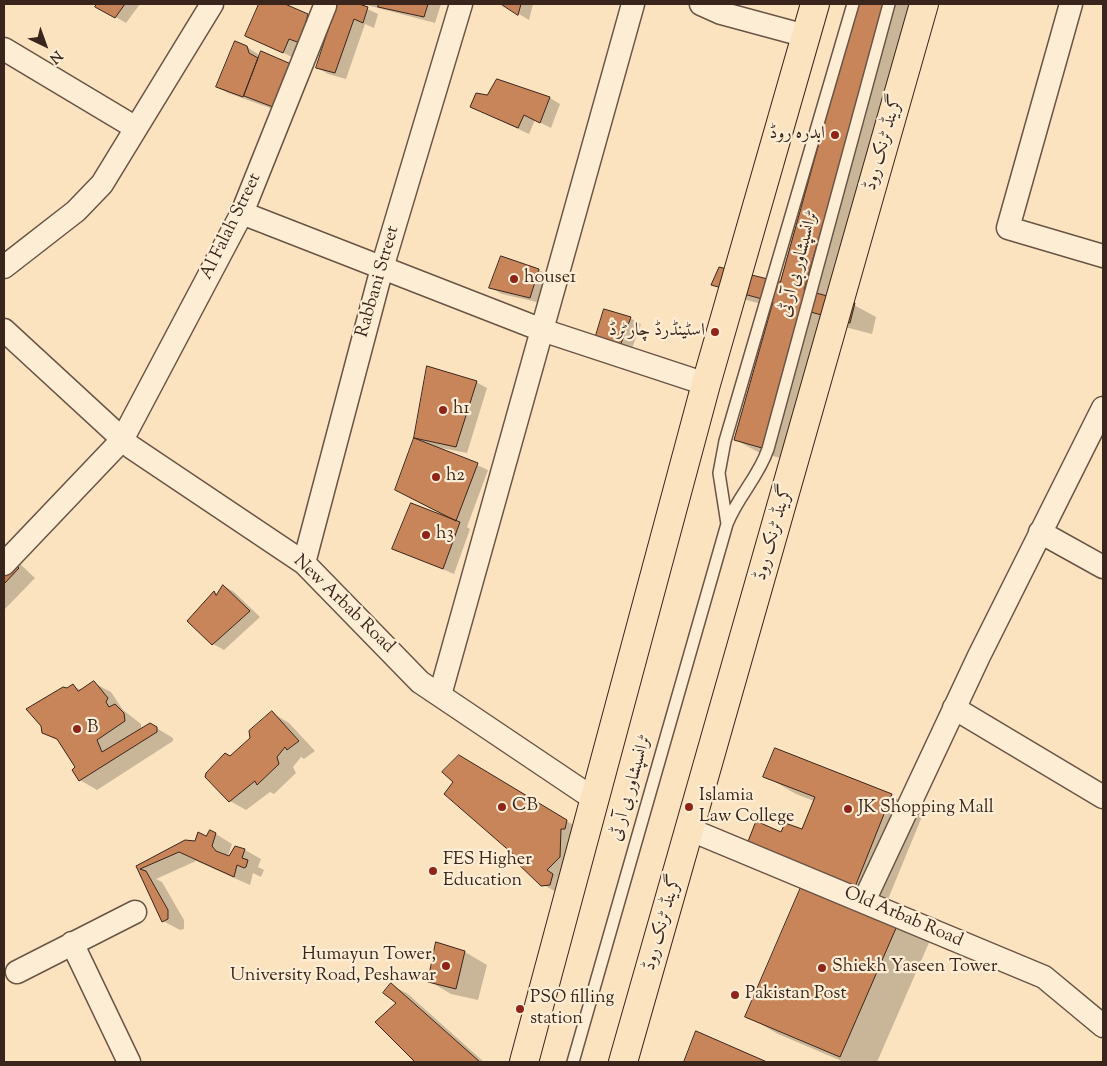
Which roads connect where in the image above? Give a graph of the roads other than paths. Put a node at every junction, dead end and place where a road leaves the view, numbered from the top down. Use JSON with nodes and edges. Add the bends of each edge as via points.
{"nodes":[{"id":1,"x":212,"y":4,"type":"edge"},
{"id":2,"x":461,"y":4,"type":"edge"},
{"id":3,"x":633,"y":4,"type":"edge"},
{"id":4,"x":701,"y":4,"type":"edge"},
{"id":5,"x":815,"y":4,"type":"edge"},
{"id":6,"x":853,"y":4,"type":"edge"},
{"id":7,"x":889,"y":4,"type":"edge"},
{"id":8,"x":924,"y":4,"type":"edge"},
{"id":9,"x":1071,"y":4,"type":"edge"},
{"id":10,"x":324,"y":6,"type":"dead end"},
{"id":11,"x":806,"y":36,"type":"junction"},
{"id":12,"x":4,"y":49,"type":"edge"},
{"id":13,"x":136,"y":128,"type":"junction"},
{"id":14,"x":242,"y":213,"type":"junction"},
{"id":15,"x":1103,"y":256,"type":"edge"},
{"id":16,"x":4,"y":267,"type":"edge"},
{"id":17,"x":382,"y":268,"type":"junction"},
{"id":18,"x":4,"y":330,"type":"edge"},
{"id":19,"x":542,"y":330,"type":"junction"},
{"id":20,"x":706,"y":384,"type":"junction"},
{"id":21,"x":1103,"y":408,"type":"edge"},
{"id":22,"x":122,"y":440,"type":"junction"},
{"id":23,"x":727,"y":524,"type":"junction"},
{"id":24,"x":1040,"y":532,"type":"junction"},
{"id":25,"x":304,"y":562,"type":"junction"},
{"id":26,"x":4,"y":564,"type":"edge"},
{"id":27,"x":1103,"y":567,"type":"edge"},
{"id":28,"x":440,"y":695,"type":"junction"},
{"id":29,"x":954,"y":708,"type":"junction"},
{"id":30,"x":1103,"y":797,"type":"edge"},
{"id":31,"x":594,"y":799,"type":"junction"},
{"id":32,"x":691,"y":830,"type":"junction"},
{"id":33,"x":864,"y":901,"type":"junction"},
{"id":34,"x":135,"y":912,"type":"dead end"},
{"id":35,"x":72,"y":943,"type":"junction"},
{"id":36,"x":17,"y":972,"type":"dead end"},
{"id":37,"x":1103,"y":1026,"type":"edge"},
{"id":38,"x":129,"y":1062,"type":"edge"},
{"id":39,"x":524,"y":1062,"type":"edge"},
{"id":40,"x":573,"y":1062,"type":"edge"},
{"id":41,"x":623,"y":1062,"type":"edge"}],
"edges":[{"from":1,"to":13,"type":"street"},
{"from":2,"to":17,"type":"street","name":"Rabbani Street"},
{"from":3,"to":19,"type":"street"},
{"from":4,"to":11,"type":"street","via":[[721,13]]},
{"from":5,"to":11,"type":"highway"},
{"from":6,"to":23,"type":"lane","name":"ٹرانسپشاور بی آر ٹی","via":[[725,441],[719,473]]},
{"from":7,"to":23,"type":"lane","name":"ٹرانسپشاور بی آر ٹی","via":[[768,449],[762,468],[733,509]]},
{"from":8,"to":32,"type":"highway","name":"گرینڈ ٹرنک روڈ"},
{"from":9,"to":15,"type":"street","via":[[1008,228]]},
{"from":10,"to":14,"type":"street","name":"Al Falah Street"},
{"from":11,"to":20,"type":"highway"},
{"from":12,"to":13,"type":"street"},
{"from":13,"to":16,"type":"street","via":[[102,184],[83,205]]},
{"from":14,"to":17,"type":"street"},
{"from":14,"to":22,"type":"street","name":"Al Falah Street"},
{"from":17,"to":19,"type":"street"},
{"from":17,"to":25,"type":"street","name":"Rabbani Street"},
{"from":18,"to":22,"type":"street","name":"New Arbab Road"},
{"from":19,"to":20,"type":"street"},
{"from":19,"to":28,"type":"street"},
{"from":20,"to":31,"type":"highway"},
{"from":21,"to":24,"type":"street"},
{"from":22,"to":25,"type":"street","name":"New Arbab Road"},
{"from":22,"to":26,"type":"street","name":"Al Falah Street"},
{"from":23,"to":40,"type":"lane","name":"ٹرانسپشاور بی آر ٹی"},
{"from":24,"to":27,"type":"street"},
{"from":24,"to":29,"type":"street"},
{"from":25,"to":28,"type":"street","name":"New Arbab Road","via":[[420,682]]},
{"from":28,"to":31,"type":"street","name":"New Arbab Road"},
{"from":29,"to":30,"type":"street"},
{"from":29,"to":33,"type":"street"},
{"from":31,"to":39,"type":"highway"},
{"from":32,"to":33,"type":"street","name":"Old Arbab Road"},
{"from":32,"to":41,"type":"highway","name":"گرینڈ ٹرنک روڈ"},
{"from":33,"to":37,"type":"street","name":"Old Arbab Road","via":[[1044,977]]},
{"from":34,"to":35,"type":"street"},
{"from":35,"to":36,"type":"street"},
{"from":35,"to":38,"type":"street"}]}
